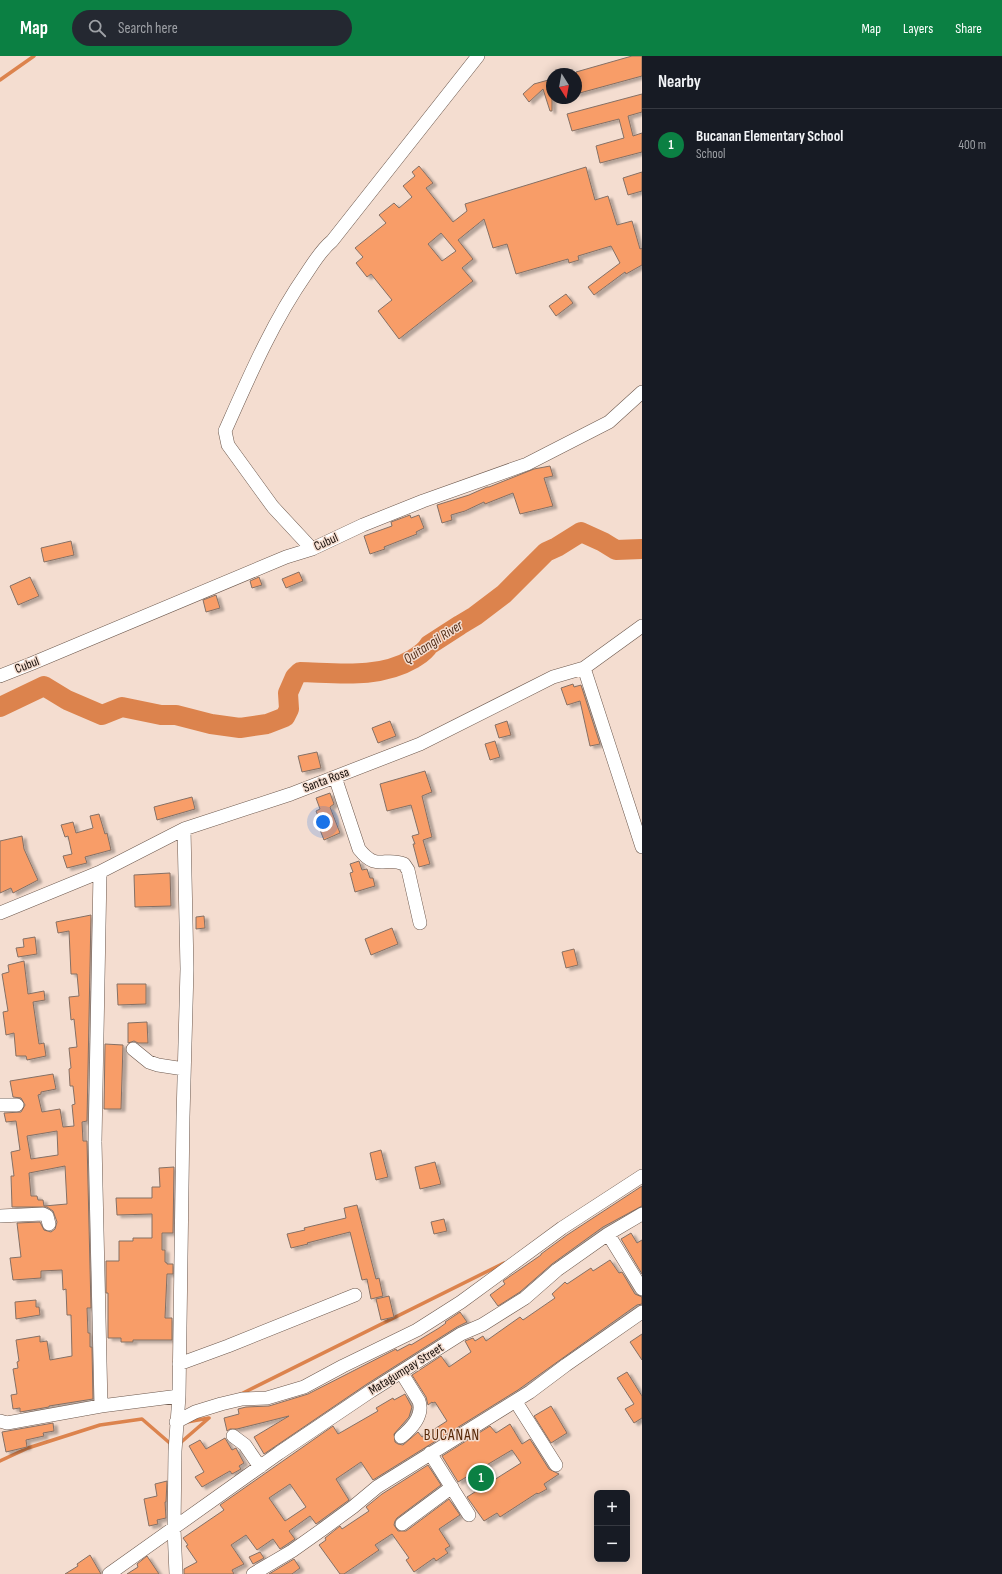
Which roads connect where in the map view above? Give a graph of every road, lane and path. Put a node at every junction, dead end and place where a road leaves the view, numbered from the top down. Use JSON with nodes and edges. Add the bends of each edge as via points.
{"nodes":[{"id":1,"x":478,"y":56,"type":"edge"},
{"id":2,"x":642,"y":392,"type":"edge"},
{"id":3,"x":312,"y":549,"type":"junction"},
{"id":4,"x":642,"y":626,"type":"edge"},
{"id":5,"x":584,"y":668,"type":"junction"},
{"id":6,"x":0,"y":676,"type":"edge"},
{"id":7,"x":335,"y":777,"type":"junction"},
{"id":8,"x":184,"y":829,"type":"junction"},
{"id":9,"x":642,"y":847,"type":"edge"},
{"id":10,"x":100,"y":872,"type":"junction"},
{"id":11,"x":0,"y":913,"type":"edge"},
{"id":12,"x":420,"y":923,"type":"dead end"},
{"id":13,"x":133,"y":1049,"type":"dead end"},
{"id":14,"x":184,"y":1069,"type":"junction"},
{"id":15,"x":17,"y":1104,"type":"dead end"},
{"id":16,"x":0,"y":1105,"type":"edge"},
{"id":17,"x":642,"y":1176,"type":"edge"},
{"id":18,"x":642,"y":1214,"type":"edge"},
{"id":19,"x":0,"y":1216,"type":"edge"},
{"id":20,"x":50,"y":1224,"type":"dead end"},
{"id":21,"x":608,"y":1234,"type":"junction"},
{"id":22,"x":642,"y":1289,"type":"edge"},
{"id":23,"x":355,"y":1295,"type":"dead end"},
{"id":24,"x":642,"y":1312,"type":"edge"},
{"id":25,"x":179,"y":1364,"type":"junction"},
{"id":26,"x":401,"y":1372,"type":"junction"},
{"id":27,"x":179,"y":1396,"type":"junction"},
{"id":28,"x":516,"y":1402,"type":"junction"},
{"id":29,"x":101,"y":1406,"type":"junction"},
{"id":30,"x":0,"y":1421,"type":"edge"},
{"id":31,"x":176,"y":1422,"type":"junction"},
{"id":32,"x":233,"y":1436,"type":"dead end"},
{"id":33,"x":401,"y":1437,"type":"dead end"},
{"id":34,"x":430,"y":1453,"type":"junction"},
{"id":35,"x":556,"y":1465,"type":"dead end"},
{"id":36,"x":260,"y":1467,"type":"junction"},
{"id":37,"x":452,"y":1487,"type":"junction"},
{"id":38,"x":469,"y":1516,"type":"dead end"},
{"id":39,"x":402,"y":1524,"type":"dead end"},
{"id":40,"x":174,"y":1529,"type":"junction"},
{"id":41,"x":109,"y":1574,"type":"edge"},
{"id":42,"x":176,"y":1574,"type":"edge"},
{"id":43,"x":253,"y":1574,"type":"edge"}],
"edges":[{"from":1,"to":3,"type":"street","via":[[324,248],[293,293],[266,340],[225,431],[228,445],[264,496]]},
{"from":2,"to":3,"type":"street","name":"Cubul","via":[[609,422],[527,464],[423,501]]},
{"from":3,"to":6,"type":"street","name":"Cubul","via":[[286,557]]},
{"from":4,"to":5,"type":"street","name":"Santa Rosa"},
{"from":5,"to":7,"type":"street","name":"Santa Rosa","via":[[553,677],[420,744]]},
{"from":5,"to":9,"type":"street"},
{"from":7,"to":8,"type":"street","name":"Santa Rosa"},
{"from":7,"to":12,"type":"street","via":[[363,855],[375,863],[399,862],[408,870]]},
{"from":8,"to":10,"type":"street","name":"Santa Rosa"},
{"from":8,"to":14,"type":"street","via":[[187,969]]},
{"from":10,"to":11,"type":"street","name":"Santa Rosa"},
{"from":10,"to":29,"type":"street","via":[[95,1142]]},
{"from":13,"to":14,"type":"street","via":[[150,1062]]},
{"from":14,"to":25,"type":"street"},
{"from":15,"to":16,"type":"street"},
{"from":17,"to":31,"type":"street","via":[[562,1228],[461,1302],[417,1330],[304,1387],[267,1398],[242,1399],[221,1404],[195,1412]]},
{"from":18,"to":21,"type":"street","name":"Matagumpay Street"},
{"from":19,"to":20,"type":"street","via":[[43,1214],[48,1216]]},
{"from":21,"to":22,"type":"street"},
{"from":21,"to":26,"type":"street","name":"Matagumpay Street","via":[[557,1270],[525,1298]]},
{"from":23,"to":25,"type":"street"},
{"from":24,"to":28,"type":"street"},
{"from":25,"to":27,"type":"street"},
{"from":26,"to":33,"type":"street","via":[[421,1406],[416,1421]]},
{"from":26,"to":36,"type":"street","name":"Matagumpay Street"},
{"from":27,"to":29,"type":"street"},
{"from":27,"to":31,"type":"street"},
{"from":28,"to":34,"type":"street"},
{"from":28,"to":35,"type":"street"},
{"from":29,"to":30,"type":"street","via":[[7,1423]]},
{"from":31,"to":40,"type":"street"},
{"from":32,"to":36,"type":"street","via":[[245,1445]]},
{"from":34,"to":37,"type":"street"},
{"from":34,"to":43,"type":"street","via":[[377,1486],[353,1507],[292,1551]]},
{"from":36,"to":40,"type":"street","name":"Matagumpay Street"},
{"from":37,"to":38,"type":"street"},
{"from":37,"to":39,"type":"street"},
{"from":40,"to":41,"type":"street","name":"Matagumpay Street"},
{"from":40,"to":42,"type":"street"}]}
